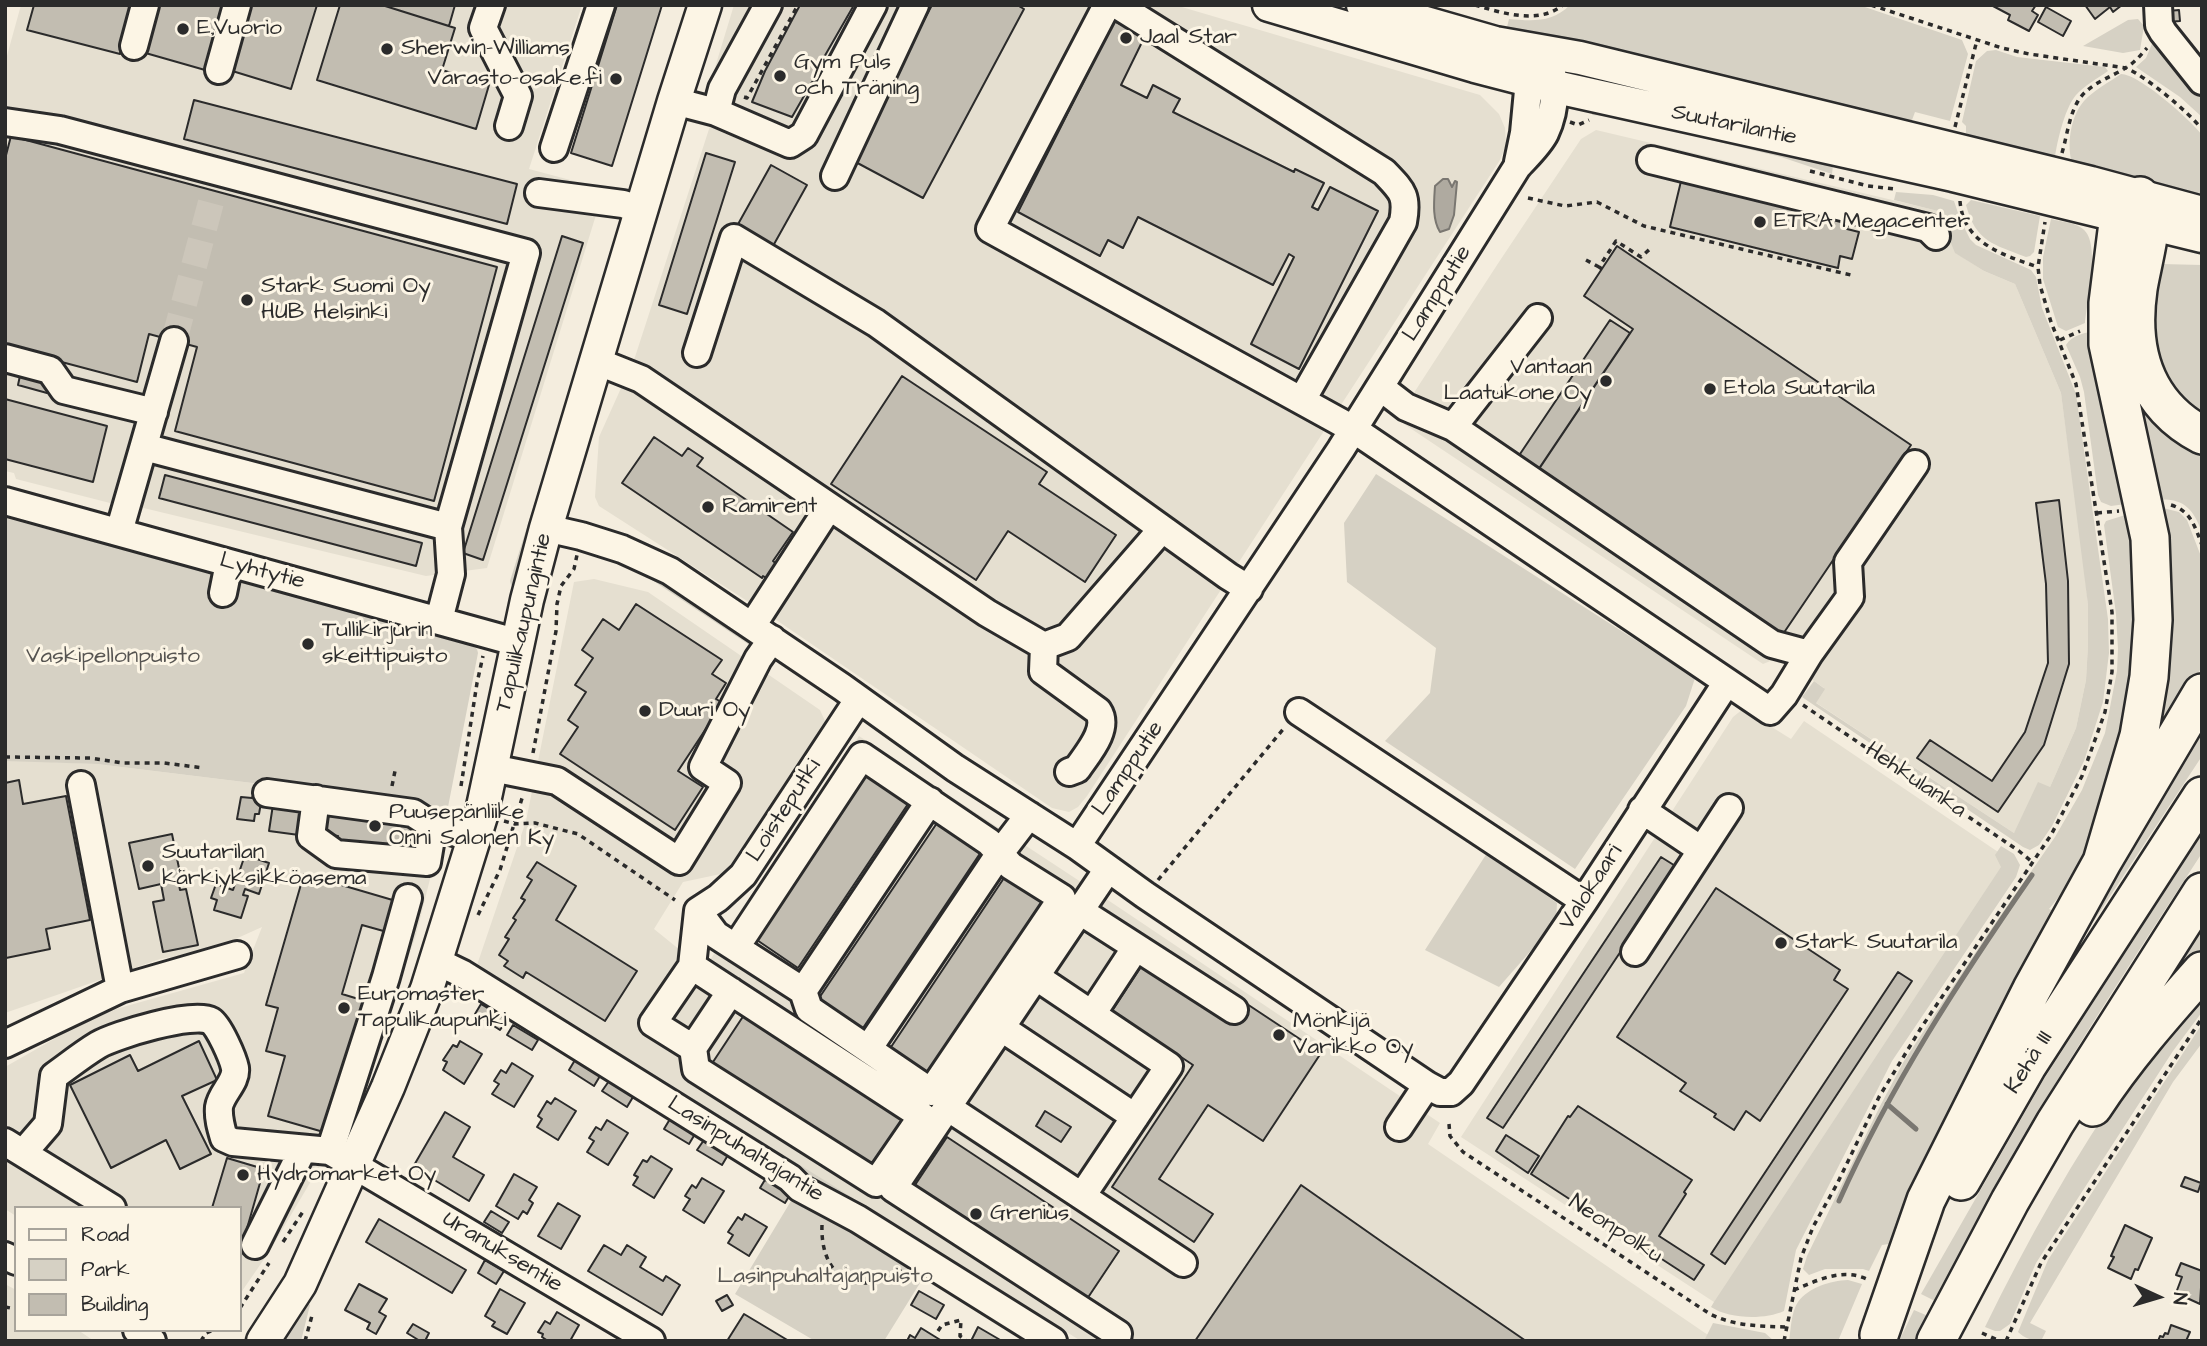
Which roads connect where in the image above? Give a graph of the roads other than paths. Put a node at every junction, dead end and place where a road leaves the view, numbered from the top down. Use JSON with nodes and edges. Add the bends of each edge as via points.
{"nodes":[{"id":1,"x":145,"y":5,"type":"edge"},
{"id":2,"x":237,"y":5,"type":"edge"},
{"id":3,"x":491,"y":5,"type":"edge"},
{"id":4,"x":601,"y":5,"type":"edge"},
{"id":5,"x":705,"y":5,"type":"edge"},
{"id":6,"x":768,"y":5,"type":"edge"},
{"id":7,"x":915,"y":5,"type":"edge"},
{"id":8,"x":1107,"y":5,"type":"edge"},
{"id":9,"x":1117,"y":5,"type":"edge"},
{"id":10,"x":1269,"y":5,"type":"edge"},
{"id":11,"x":1363,"y":5,"type":"edge"},
{"id":12,"x":868,"y":8,"type":"edge"},
{"id":13,"x":2158,"y":15,"type":"edge"},
{"id":14,"x":134,"y":46,"type":"dead end"},
{"id":15,"x":1548,"y":52,"type":"junction"},
{"id":16,"x":219,"y":70,"type":"dead end"},
{"id":17,"x":2202,"y":81,"type":"edge"},
{"id":18,"x":1543,"y":83,"type":"junction"},
{"id":19,"x":674,"y":101,"type":"junction"},
{"id":20,"x":716,"y":112,"type":"junction"},
{"id":21,"x":5,"y":122,"type":"edge"},
{"id":22,"x":509,"y":126,"type":"dead end"},
{"id":23,"x":554,"y":148,"type":"dead end"},
{"id":24,"x":1651,"y":160,"type":"dead end"},
{"id":25,"x":835,"y":176,"type":"dead end"},
{"id":26,"x":539,"y":193,"type":"dead end"},
{"id":27,"x":642,"y":210,"type":"junction"},
{"id":28,"x":2136,"y":211,"type":"junction"},
{"id":29,"x":2202,"y":213,"type":"edge"},
{"id":30,"x":1936,"y":236,"type":"dead end"},
{"id":31,"x":2202,"y":236,"type":"edge"},
{"id":32,"x":1538,"y":318,"type":"dead end"},
{"id":33,"x":174,"y":341,"type":"tunnel mouth"},
{"id":34,"x":697,"y":353,"type":"dead end"},
{"id":35,"x":5,"y":358,"type":"edge"},
{"id":36,"x":596,"y":361,"type":"junction"},
{"id":37,"x":1380,"y":387,"type":"junction"},
{"id":38,"x":1301,"y":400,"type":"junction"},
{"id":39,"x":154,"y":412,"type":"junction"},
{"id":40,"x":1453,"y":428,"type":"junction"},
{"id":41,"x":1353,"y":429,"type":"junction"},
{"id":42,"x":2202,"y":435,"type":"edge"},
{"id":43,"x":144,"y":447,"type":"junction"},
{"id":44,"x":1915,"y":464,"type":"dead end"},
{"id":45,"x":5,"y":501,"type":"edge"},
{"id":46,"x":829,"y":507,"type":"junction"},
{"id":47,"x":448,"y":527,"type":"junction"},
{"id":48,"x":546,"y":528,"type":"junction"},
{"id":49,"x":1162,"y":528,"type":"junction"},
{"id":50,"x":119,"y":532,"type":"junction"},
{"id":51,"x":229,"y":563,"type":"junction"},
{"id":52,"x":1249,"y":589,"type":"junction"},
{"id":53,"x":223,"y":593,"type":"dead end"},
{"id":54,"x":439,"y":620,"type":"junction"},
{"id":55,"x":762,"y":632,"type":"junction"},
{"id":56,"x":519,"y":643,"type":"junction"},
{"id":57,"x":1044,"y":646,"type":"junction"},
{"id":58,"x":1809,"y":654,"type":"junction"},
{"id":59,"x":1727,"y":682,"type":"junction"},
{"id":60,"x":2202,"y":693,"type":"edge"},
{"id":61,"x":858,"y":700,"type":"junction"},
{"id":62,"x":1299,"y":712,"type":"road end"},
{"id":63,"x":492,"y":768,"type":"junction"},
{"id":64,"x":1069,"y":772,"type":"dead end"},
{"id":65,"x":81,"y":785,"type":"dead end"},
{"id":66,"x":308,"y":792,"type":"junction"},
{"id":67,"x":267,"y":793,"type":"dead end"},
{"id":68,"x":2202,"y":796,"type":"edge"},
{"id":69,"x":930,"y":800,"type":"junction"},
{"id":70,"x":414,"y":803,"type":"junction"},
{"id":71,"x":1729,"y":808,"type":"dead end"},
{"id":72,"x":1642,"y":810,"type":"junction"},
{"id":73,"x":1030,"y":816,"type":"junction"},
{"id":74,"x":474,"y":838,"type":"junction"},
{"id":75,"x":1077,"y":846,"type":"junction"},
{"id":76,"x":1700,"y":849,"type":"junction"},
{"id":77,"x":1000,"y":853,"type":"junction"},
{"id":78,"x":2102,"y":862,"type":"junction"},
{"id":79,"x":1108,"y":869,"type":"junction"},
{"id":80,"x":2202,"y":892,"type":"edge"},
{"id":81,"x":408,"y":898,"type":"dead end"},
{"id":82,"x":1584,"y":901,"type":"junction"},
{"id":83,"x":687,"y":906,"type":"junction"},
{"id":84,"x":1080,"y":911,"type":"junction"},
{"id":85,"x":736,"y":947,"type":"junction"},
{"id":86,"x":1136,"y":947,"type":"junction"},
{"id":87,"x":1635,"y":952,"type":"dead end"},
{"id":88,"x":237,"y":955,"type":"dead end"},
{"id":89,"x":692,"y":966,"type":"junction"},
{"id":90,"x":2202,"y":971,"type":"edge"},
{"id":91,"x":431,"y":975,"type":"junction"},
{"id":92,"x":1035,"y":976,"type":"junction"},
{"id":93,"x":386,"y":977,"type":"junction"},
{"id":94,"x":120,"y":989,"type":"junction"},
{"id":95,"x":731,"y":991,"type":"junction"},
{"id":96,"x":803,"y":991,"type":"junction"},
{"id":97,"x":1234,"y":1010,"type":"dead end"},
{"id":98,"x":1092,"y":1014,"type":"junction"},
{"id":99,"x":1000,"y":1027,"type":"junction"},
{"id":100,"x":5,"y":1044,"type":"edge"},
{"id":101,"x":693,"y":1048,"type":"junction"},
{"id":102,"x":868,"y":1049,"type":"junction"},
{"id":103,"x":1427,"y":1085,"type":"junction"},
{"id":104,"x":947,"y":1107,"type":"junction"},
{"id":105,"x":1135,"y":1117,"type":"junction"},
{"id":106,"x":1399,"y":1127,"type":"dead end"},
{"id":107,"x":14,"y":1147,"type":"edge"},
{"id":108,"x":303,"y":1149,"type":"junction"},
{"id":109,"x":341,"y":1158,"type":"junction"},
{"id":110,"x":1082,"y":1196,"type":"junction"},
{"id":111,"x":2010,"y":1201,"type":"junction"},
{"id":112,"x":108,"y":1206,"type":"edge"},
{"id":113,"x":322,"y":1231,"type":"junction"},
{"id":114,"x":254,"y":1245,"type":"dead end"},
{"id":115,"x":1183,"y":1263,"type":"dead end"},
{"id":116,"x":1118,"y":1334,"type":"dead end"},
{"id":117,"x":1878,"y":1338,"type":"edge"},
{"id":118,"x":239,"y":1341,"type":"edge"},
{"id":119,"x":263,"y":1341,"type":"edge"},
{"id":120,"x":652,"y":1341,"type":"edge"},
{"id":121,"x":1053,"y":1341,"type":"edge"},
{"id":122,"x":1936,"y":1341,"type":"edge"}],
"edges":[{"from":1,"to":14,"type":"street"},
{"from":2,"to":16,"type":"street"},
{"from":3,"to":22,"type":"street","via":[[483,28],[518,96]]},
{"from":4,"to":23,"type":"street"},
{"from":5,"to":19,"type":"main road","name":"Tapulikaupungintie"},
{"from":6,"to":20,"type":"street","via":[[722,89]]},
{"from":7,"to":25,"type":"street"},
{"from":8,"to":38,"type":"street","via":[[990,229]]},
{"from":9,"to":38,"type":"street","via":[[1384,172],[1400,190],[1406,204],[1403,222]]},
{"from":10,"to":18,"type":"main road","name":"Suutarilantie"},
{"from":11,"to":15,"type":"main road","name":"Suutarilantie","via":[[1495,43]]},
{"from":12,"to":20,"type":"street","via":[[804,135],[790,144]]},
{"from":13,"to":17,"type":"street"},
{"from":15,"to":18,"type":"street","name":"Lampputie"},
{"from":15,"to":28,"type":"main road","name":"Suutarilantie"},
{"from":18,"to":28,"type":"main road","name":"Suutarilantie"},
{"from":18,"to":37,"type":"street","name":"Lampputie","via":[[1517,167]]},
{"from":19,"to":20,"type":"street"},
{"from":19,"to":27,"type":"main road","name":"Tapulikaupungintie"},
{"from":21,"to":47,"type":"street","via":[[60,130],[217,181],[526,253]]},
{"from":24,"to":30,"type":"street","via":[[1928,228]]},
{"from":26,"to":27,"type":"street"},
{"from":27,"to":36,"type":"main road","name":"Tapulikaupungintie"},
{"from":28,"to":29,"type":"main road","name":"Suutarilantie"},
{"from":28,"to":31,"type":"main road","name":"Suutarilantie"},
{"from":28,"to":42,"type":"highway","via":[[2136,340],[2143,369],[2163,406]]},
{"from":28,"to":78,"type":"highway","via":[[2108,303],[2108,344],[2150,538],[2153,620],[2139,736]]},
{"from":32,"to":40,"type":"street"},
{"from":33,"to":39,"type":"street"},
{"from":34,"to":49,"type":"street","via":[[734,238],[876,323]]},
{"from":35,"to":39,"type":"street","via":[[50,370],[64,390]]},
{"from":36,"to":46,"type":"street","via":[[640,379]]},
{"from":36,"to":48,"type":"main road","name":"Tapulikaupungintie"},
{"from":37,"to":40,"type":"street","via":[[1406,407]]},
{"from":37,"to":41,"type":"street","name":"Lampputie"},
{"from":38,"to":41,"type":"street"},
{"from":39,"to":43,"type":"street"},
{"from":40,"to":58,"type":"street","via":[[1772,644]]},
{"from":41,"to":52,"type":"street","name":"Lampputie"},
{"from":41,"to":59,"type":"street"},
{"from":43,"to":47,"type":"street"},
{"from":43,"to":50,"type":"street"},
{"from":44,"to":58,"type":"street","via":[[1848,562],[1850,597]]},
{"from":45,"to":50,"type":"street","name":"Lyhtytie"},
{"from":46,"to":55,"type":"street"},
{"from":46,"to":57,"type":"street","via":[[986,613]]},
{"from":47,"to":54,"type":"street","via":[[451,574]]},
{"from":48,"to":55,"type":"street","via":[[657,564]]},
{"from":48,"to":56,"type":"main road","name":"Tapulikaupungintie"},
{"from":49,"to":52,"type":"street"},
{"from":49,"to":57,"type":"street","via":[[1068,637]]},
{"from":50,"to":51,"type":"street","name":"Lyhtytie"},
{"from":51,"to":53,"type":"street"},
{"from":51,"to":54,"type":"street","name":"Lyhtytie","via":[[398,619]]},
{"from":52,"to":75,"type":"street","name":"Lampputie"},
{"from":54,"to":56,"type":"street","name":"Lyhtytie"},
{"from":55,"to":61,"type":"street"},
{"from":55,"to":63,"type":"street","via":[[758,659],[703,767],[727,783],[678,861],[557,781]]},
{"from":56,"to":63,"type":"main road","name":"Tapulikaupungintie"},
{"from":57,"to":64,"type":"street","via":[[1043,671],[1103,718],[1077,769]]},
{"from":58,"to":59,"type":"street","via":[[1770,711]]},
{"from":59,"to":72,"type":"street","name":"Valokaari"},
{"from":60,"to":78,"type":"highway"},
{"from":61,"to":73,"type":"street"},
{"from":61,"to":83,"type":"street","name":"Loisteputki","via":[[743,875],[718,898]]},
{"from":62,"to":82,"type":"street"},
{"from":63,"to":74,"type":"main road","name":"Tapulikaupungintie"},
{"from":65,"to":94,"type":"street"},
{"from":66,"to":67,"type":"street"},
{"from":66,"to":70,"type":"street"},
{"from":66,"to":70,"type":"street","via":[[311,836],[336,855],[427,862]]},
{"from":68,"to":117,"type":"highway","name":"Kehä III","via":[[2027,1066]]},
{"from":69,"to":77,"type":"street"},
{"from":69,"to":85,"type":"street","via":[[862,756]]},
{"from":69,"to":96,"type":"street"},
{"from":70,"to":74,"type":"street"},
{"from":71,"to":76,"type":"street"},
{"from":72,"to":76,"type":"street"},
{"from":72,"to":82,"type":"street","name":"Valokaari"},
{"from":73,"to":75,"type":"street"},
{"from":73,"to":77,"type":"street"},
{"from":74,"to":91,"type":"main road","name":"Tapulikaupungintie"},
{"from":75,"to":79,"type":"street"},
{"from":76,"to":87,"type":"street"},
{"from":77,"to":102,"type":"street"},
{"from":77,"to":102,"type":"street","via":[[1011,866],[1062,898],[1055,909],[931,1092]]},
{"from":78,"to":117,"type":"highway","via":[[1926,1200]]},
{"from":79,"to":84,"type":"street"},
{"from":79,"to":103,"type":"street"},
{"from":80,"to":111,"type":"highway"},
{"from":81,"to":93,"type":"street"},
{"from":82,"to":103,"type":"street","name":"Valokaari","via":[[1461,1083],[1451,1092]]},
{"from":83,"to":85,"type":"street"},
{"from":83,"to":89,"type":"street"},
{"from":84,"to":86,"type":"street"},
{"from":84,"to":92,"type":"street"},
{"from":85,"to":96,"type":"street"},
{"from":86,"to":97,"type":"street"},
{"from":86,"to":98,"type":"street"},
{"from":88,"to":94,"type":"street"},
{"from":89,"to":95,"type":"street"},
{"from":89,"to":101,"type":"street","via":[[653,1023]]},
{"from":90,"to":111,"type":"highway","via":[[2112,1077],[2067,1149]]},
{"from":91,"to":93,"type":"street","name":"Lasinpuhaltajantie"},
{"from":91,"to":109,"type":"main road","name":"Tapulikaupungintie","via":[[388,1087]]},
{"from":91,"to":121,"type":"street","name":"Lasinpuhaltajantie","via":[[463,974],[767,1163],[817,1199],[862,1210],[915,1256]]},
{"from":92,"to":98,"type":"street"},
{"from":92,"to":99,"type":"street"},
{"from":93,"to":109,"type":"street"},
{"from":94,"to":100,"type":"street"},
{"from":95,"to":101,"type":"street"},
{"from":95,"to":101,"type":"street","via":[[922,1116],[876,1183],[696,1069]]},
{"from":96,"to":102,"type":"street","via":[[809,1009]]},
{"from":98,"to":105,"type":"street","via":[[1169,1066]]},
{"from":99,"to":104,"type":"street"},
{"from":99,"to":105,"type":"street"},
{"from":103,"to":106,"type":"street"},
{"from":104,"to":110,"type":"street"},
{"from":104,"to":116,"type":"street","via":[[893,1188]]},
{"from":105,"to":110,"type":"street"},
{"from":107,"to":108,"type":"street","via":[[48,1124],[54,1076],[99,1044],[151,1025],[202,1017],[218,1027],[235,1068],[219,1105],[224,1138]]},
{"from":107,"to":112,"type":"street"},
{"from":108,"to":109,"type":"street"},
{"from":108,"to":114,"type":"street"},
{"from":109,"to":113,"type":"main road","name":"Tapulikaupungintie"},
{"from":109,"to":120,"type":"street","name":"Uranuksentie"},
{"from":110,"to":115,"type":"street"},
{"from":111,"to":122,"type":"highway"},
{"from":113,"to":118,"type":"main road","name":"Tapulikaupungintie"},
{"from":113,"to":119,"type":"main road","name":"Tapulikaupungintie","via":[[300,1284]]}]}
